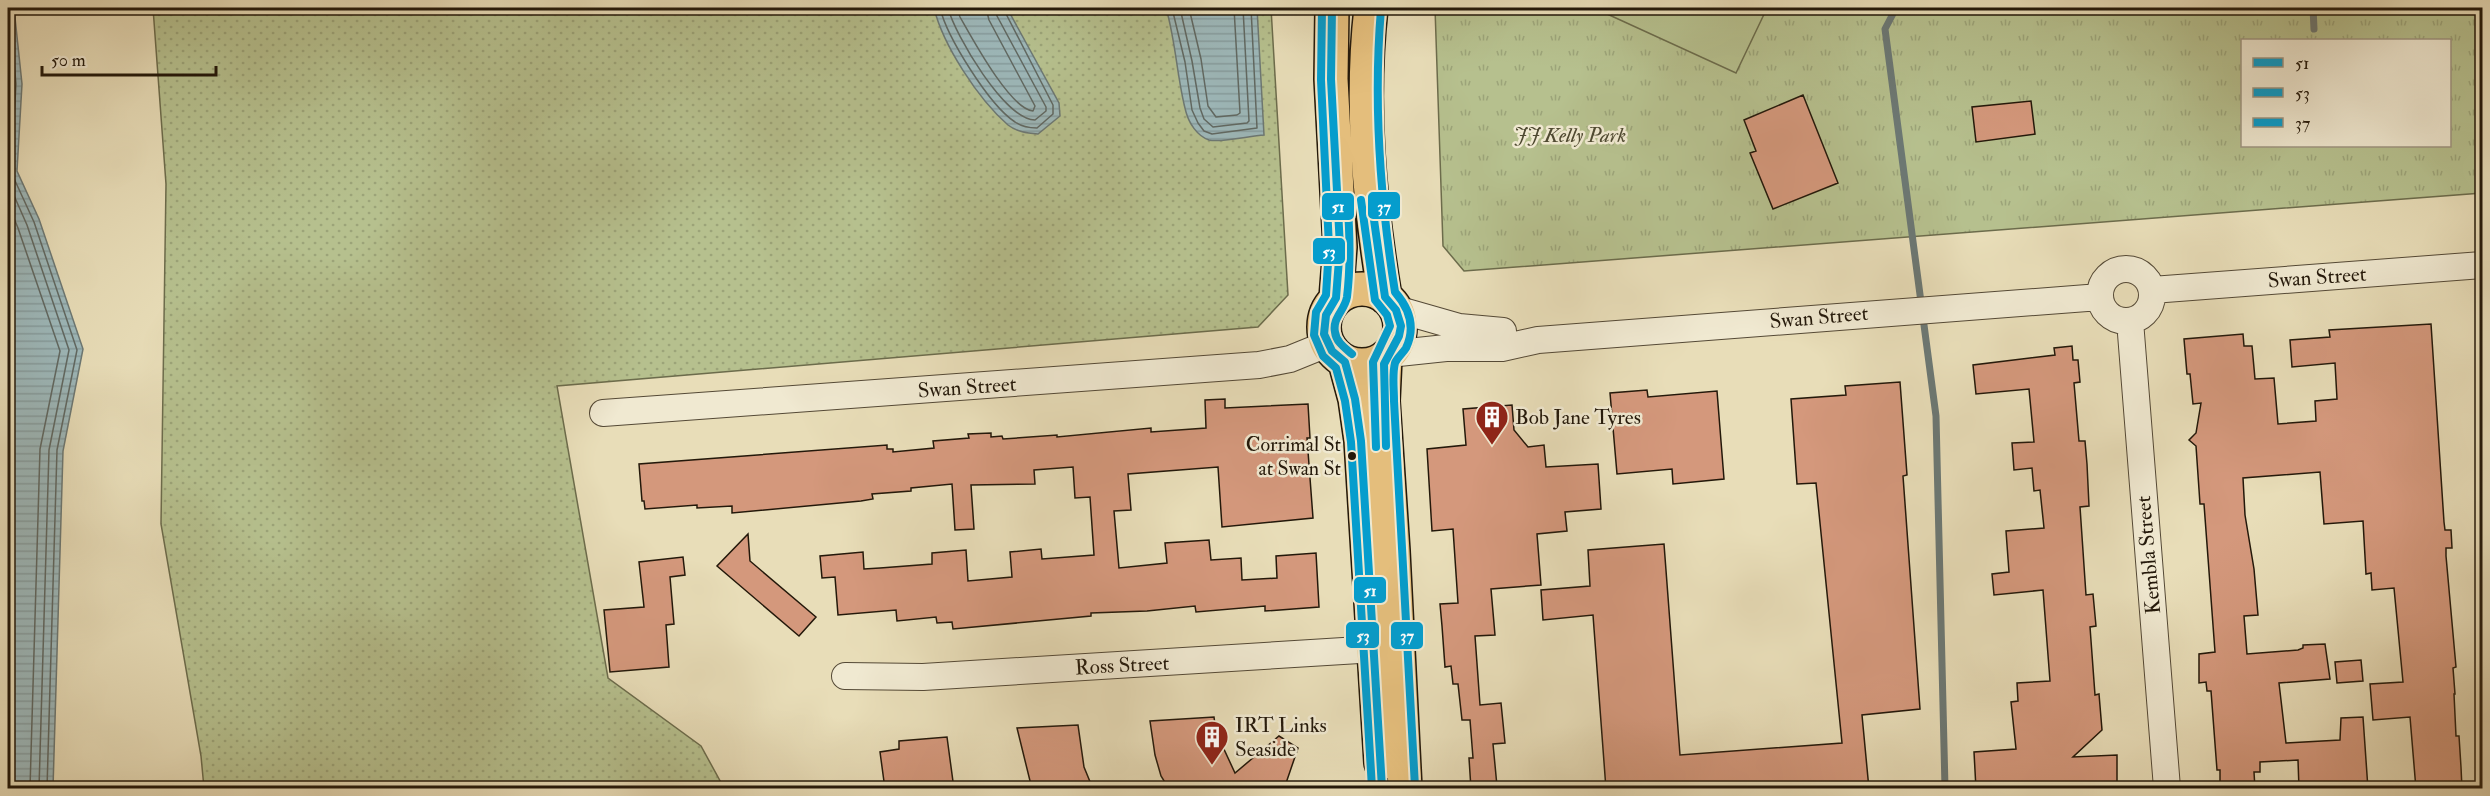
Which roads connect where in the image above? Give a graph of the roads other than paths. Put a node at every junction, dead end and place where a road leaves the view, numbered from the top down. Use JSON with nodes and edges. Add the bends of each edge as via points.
{"nodes":[{"id":1,"x":1332,"y":8,"type":"edge"},
{"id":2,"x":1371,"y":8,"type":"edge"},
{"id":3,"x":2482,"y":265,"type":"edge"},
{"id":4,"x":2152,"y":290,"type":"junction"},
{"id":5,"x":2100,"y":297,"type":"junction"},
{"id":6,"x":1336,"y":298,"type":"junction"},
{"id":7,"x":1390,"y":303,"type":"junction"},
{"id":8,"x":2130,"y":321,"type":"junction"},
{"id":9,"x":1538,"y":340,"type":"junction"},
{"id":10,"x":1336,"y":353,"type":"junction"},
{"id":11,"x":1387,"y":356,"type":"junction"},
{"id":12,"x":603,"y":413,"type":"dead end"},
{"id":13,"x":1386,"y":649,"type":"junction"},
{"id":14,"x":845,"y":676,"type":"dead end"},
{"id":15,"x":1382,"y":789,"type":"edge"},
{"id":16,"x":1405,"y":789,"type":"edge"},
{"id":17,"x":2167,"y":789,"type":"edge"}],
"edges":[{"from":1,"to":6,"type":"main road","via":[[1331,80],[1340,247]]},
{"from":2,"to":7,"type":"main road","via":[[1365,80],[1369,185]]},
{"from":3,"to":4,"type":"street","name":"Swan Street"},
{"from":4,"to":5,"type":"street","via":[[2136,270],[2118,270],[2104,280]]},
{"from":4,"to":8,"type":"street","via":[[2149,306]]},
{"from":5,"to":8,"type":"street","via":[[2106,312],[2121,321]]},
{"from":5,"to":9,"type":"street","name":"Swan Street"},
{"from":6,"to":7,"type":"main road","via":[[1360,289],[1373,291]]},
{"from":6,"to":10,"type":"main road","via":[[1323,324]]},
{"from":7,"to":9,"type":"street","name":"Swan Street","via":[[1459,327],[1503,331]]},
{"from":7,"to":11,"type":"main road","via":[[1400,320],[1400,333]]},
{"from":8,"to":17,"type":"street","name":"Kembla Street"},
{"from":9,"to":11,"type":"street","name":"Swan Street","via":[[1502,348],[1446,348]]},
{"from":10,"to":11,"type":"main road","via":[[1366,365]]},
{"from":10,"to":12,"type":"street","name":"Swan Street","via":[[1259,365]]},
{"from":10,"to":13,"type":"main road","via":[[1355,399]]},
{"from":11,"to":13,"type":"main road","via":[[1383,401]]},
{"from":13,"to":14,"type":"street","name":"Ross Street","via":[[923,677]]},
{"from":13,"to":15,"type":"main road"},
{"from":13,"to":16,"type":"main road"}]}
